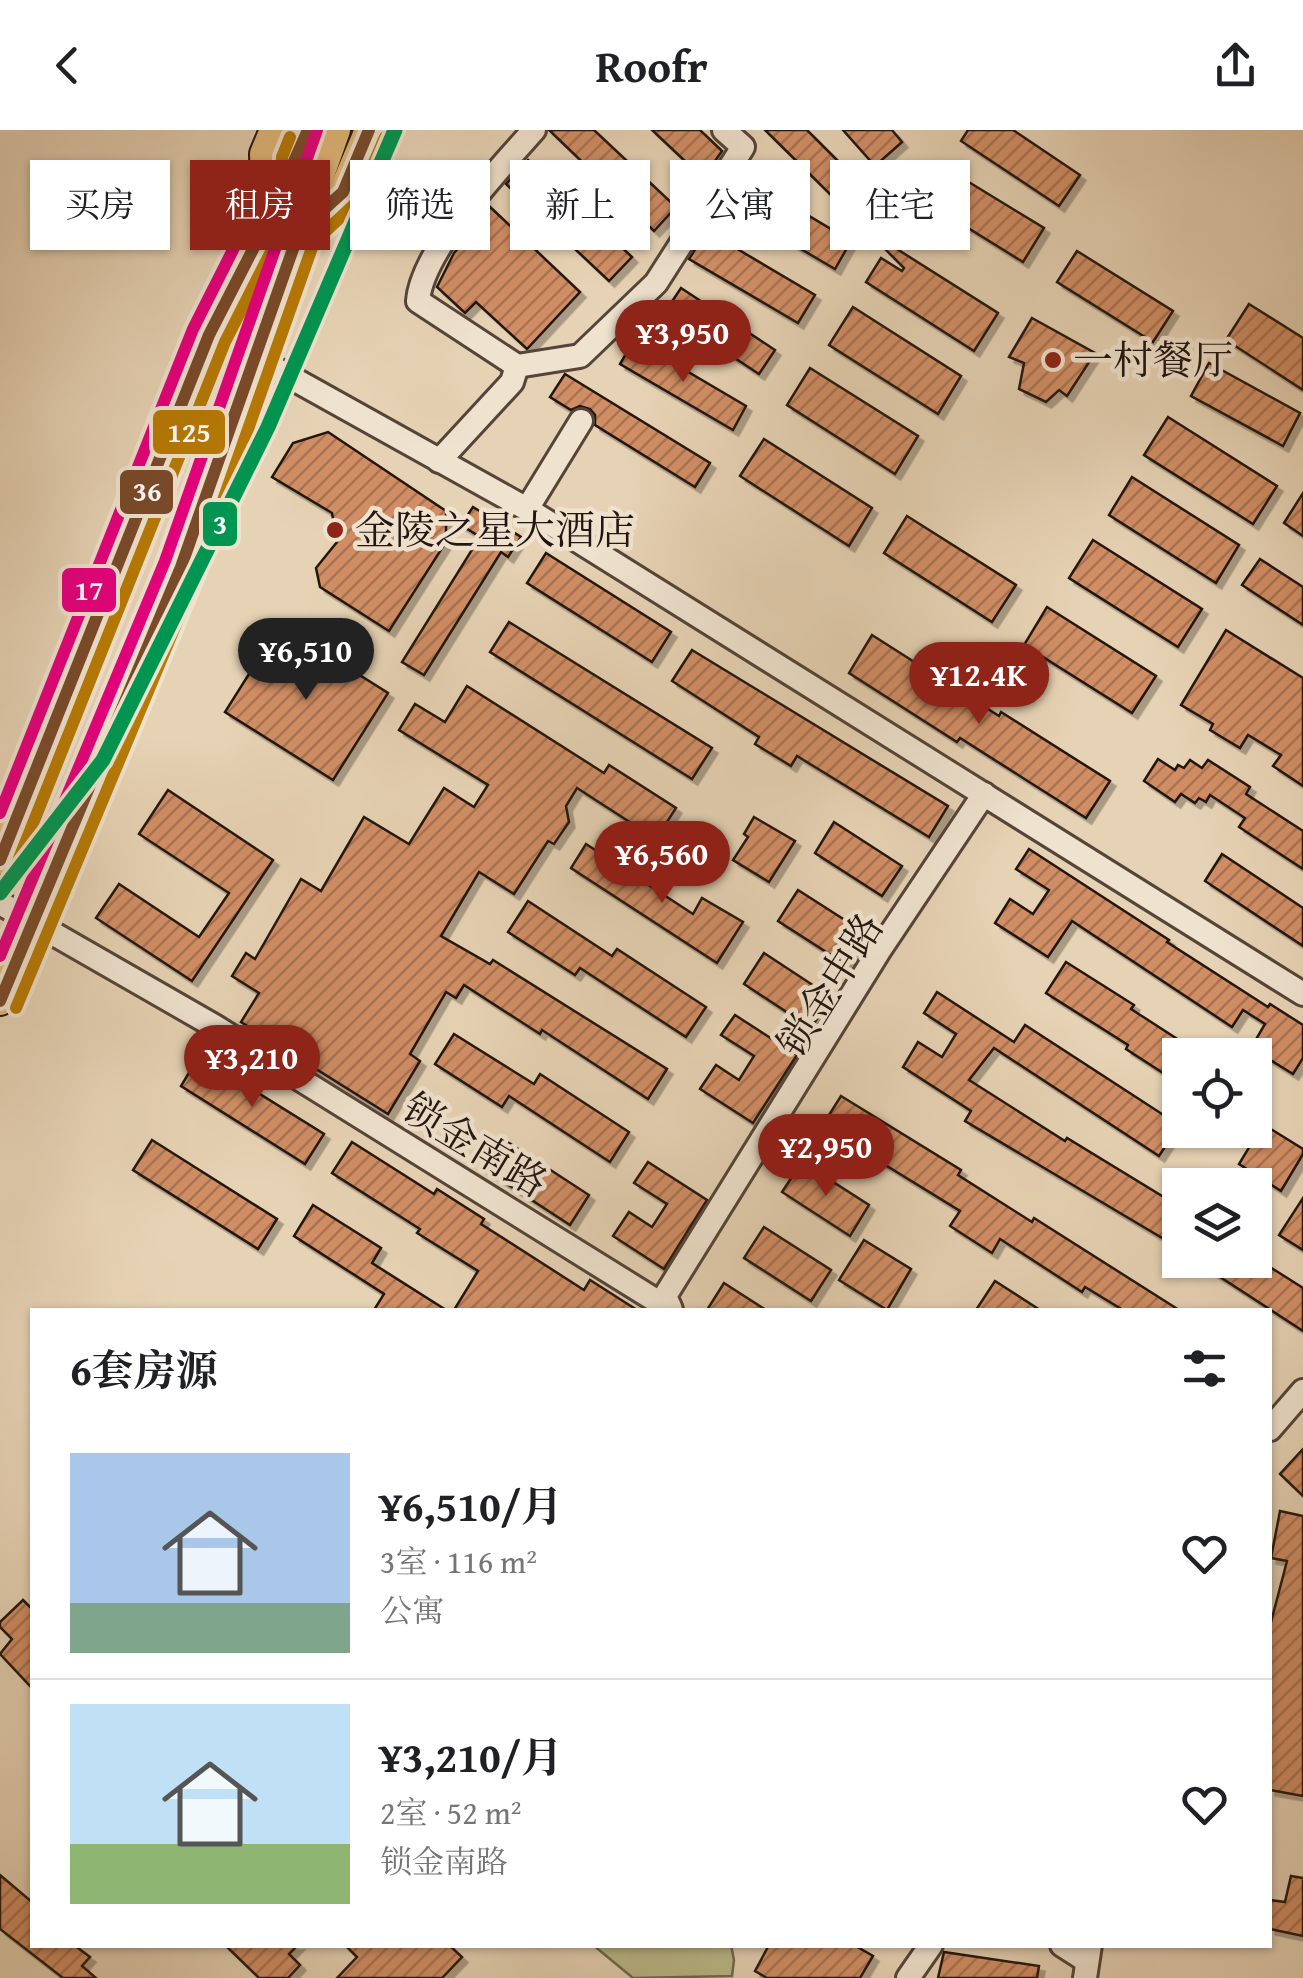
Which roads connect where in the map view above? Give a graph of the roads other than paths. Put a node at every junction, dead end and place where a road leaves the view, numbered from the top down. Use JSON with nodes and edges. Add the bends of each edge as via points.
{"nodes":[{"id":1,"x":274,"y":130,"type":"edge"},
{"id":2,"x":336,"y":130,"type":"edge"},
{"id":3,"x":369,"y":130,"type":"edge"},
{"id":4,"x":534,"y":130,"type":"edge"},
{"id":5,"x":724,"y":130,"type":"edge"},
{"id":6,"x":311,"y":147,"type":"edge"},
{"id":7,"x":264,"y":160,"type":"edge"},
{"id":8,"x":330,"y":204,"type":"edge"},
{"id":9,"x":253,"y":250,"type":"edge"},
{"id":10,"x":293,"y":250,"type":"edge"},
{"id":11,"x":209,"y":336,"type":"junction"},
{"id":12,"x":256,"y":358,"type":"junction"},
{"id":13,"x":517,"y":366,"type":"junction"},
{"id":14,"x":581,"y":421,"type":"dead end"},
{"id":15,"x":439,"y":460,"type":"junction"},
{"id":16,"x":526,"y":509,"type":"junction"},
{"id":17,"x":988,"y":797,"type":"junction"},
{"id":18,"x":0,"y":860,"type":"edge"},
{"id":19,"x":0,"y":903,"type":"edge"},
{"id":20,"x":33,"y":920,"type":"junction"},
{"id":21,"x":1303,"y":994,"type":"edge"},
{"id":22,"x":0,"y":1001,"type":"edge"},
{"id":23,"x":670,"y":1308,"type":"edge"},
{"id":24,"x":1303,"y":1391,"type":"edge"},
{"id":25,"x":1272,"y":1427,"type":"edge"},
{"id":26,"x":929,"y":1948,"type":"edge"},
{"id":27,"x":908,"y":1978,"type":"edge"}],
"edges":[{"from":1,"to":7,"type":"main road"},
{"from":2,"to":6,"type":"main road"},
{"from":3,"to":8,"type":"main road","via":[[343,192]]},
{"from":4,"to":13,"type":"street","via":[[457,222],[420,283],[418,301]]},
{"from":5,"to":13,"type":"street","via":[[743,147],[656,283],[580,356]]},
{"from":9,"to":11,"type":"main road"},
{"from":10,"to":12,"type":"main road"},
{"from":11,"to":12,"type":"street"},
{"from":11,"to":18,"type":"main road"},
{"from":12,"to":15,"type":"street"},
{"from":12,"to":20,"type":"main road","via":[[181,567]]},
{"from":13,"to":15,"type":"street","via":[[512,382]]},
{"from":14,"to":16,"type":"street"},
{"from":15,"to":16,"type":"street"},
{"from":16,"to":17,"type":"street"},
{"from":17,"to":21,"type":"street"},
{"from":17,"to":23,"type":"street","name":"锁金中路","via":[[879,951],[665,1296]]},
{"from":19,"to":20,"type":"street","name":"锁金南路"},
{"from":20,"to":22,"type":"main road"},
{"from":20,"to":23,"type":"street","name":"锁金南路"},
{"from":24,"to":25,"type":"street"},
{"from":26,"to":27,"type":"street"}]}
